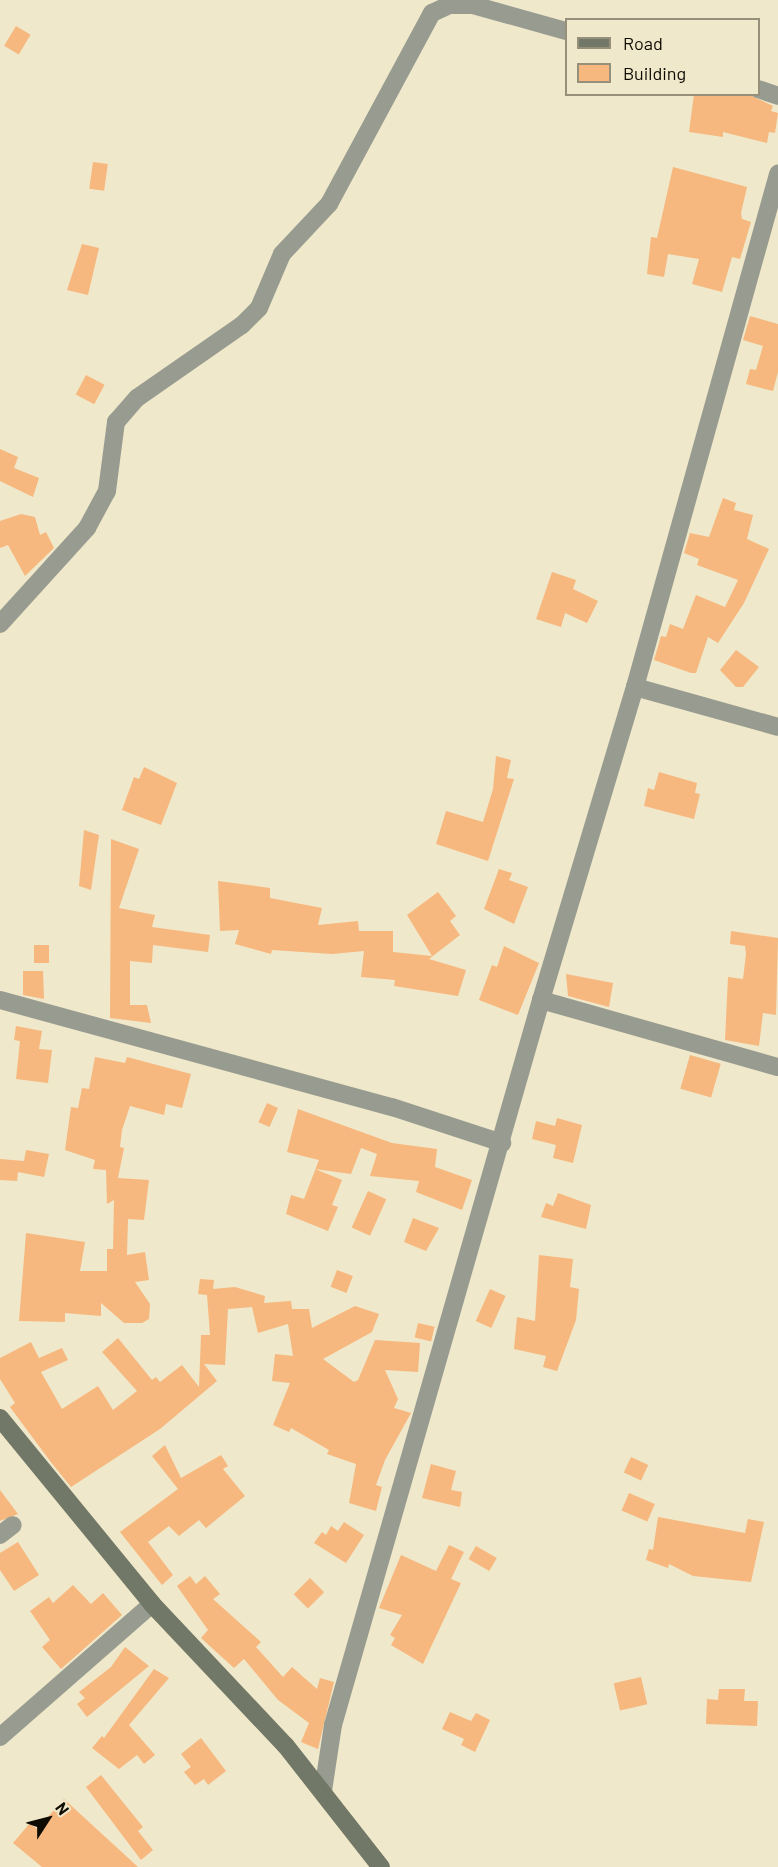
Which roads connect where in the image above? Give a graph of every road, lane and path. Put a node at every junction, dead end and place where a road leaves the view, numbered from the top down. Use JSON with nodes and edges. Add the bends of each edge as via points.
{"nodes":[{"id":1,"x":565,"y":30,"type":"edge"},
{"id":2,"x":760,"y":89,"type":"edge"},
{"id":3,"x":778,"y":96,"type":"edge"},
{"id":4,"x":778,"y":174,"type":"edge"},
{"id":5,"x":0,"y":624,"type":"edge"},
{"id":6,"x":635,"y":687,"type":"junction"},
{"id":7,"x":778,"y":727,"type":"edge"},
{"id":8,"x":0,"y":1000,"type":"edge"},
{"id":9,"x":541,"y":1000,"type":"junction"},
{"id":10,"x":778,"y":1066,"type":"edge"},
{"id":11,"x":502,"y":1143,"type":"junction"},
{"id":12,"x":0,"y":1418,"type":"edge"},
{"id":13,"x":152,"y":1604,"type":"junction"},
{"id":14,"x":0,"y":1737,"type":"edge"},
{"id":15,"x":323,"y":1791,"type":"junction"},
{"id":16,"x":381,"y":1867,"type":"edge"}],
"edges":[{"from":1,"to":5,"type":"street","via":[[473,5],[450,5],[432,13],[329,204],[282,254],[259,308],[242,325],[137,398],[116,422],[107,491],[87,528]]},
{"from":2,"to":3,"type":"street"},
{"from":4,"to":6,"type":"street"},
{"from":6,"to":7,"type":"street"},
{"from":6,"to":9,"type":"street"},
{"from":8,"to":11,"type":"street","via":[[392,1107]]},
{"from":9,"to":10,"type":"street"},
{"from":9,"to":11,"type":"street"},
{"from":11,"to":15,"type":"street","via":[[333,1725]]},
{"from":12,"to":13,"type":"main road"},
{"from":13,"to":14,"type":"street"},
{"from":13,"to":15,"type":"main road","via":[[227,1680]]},
{"from":15,"to":16,"type":"main road"}]}
